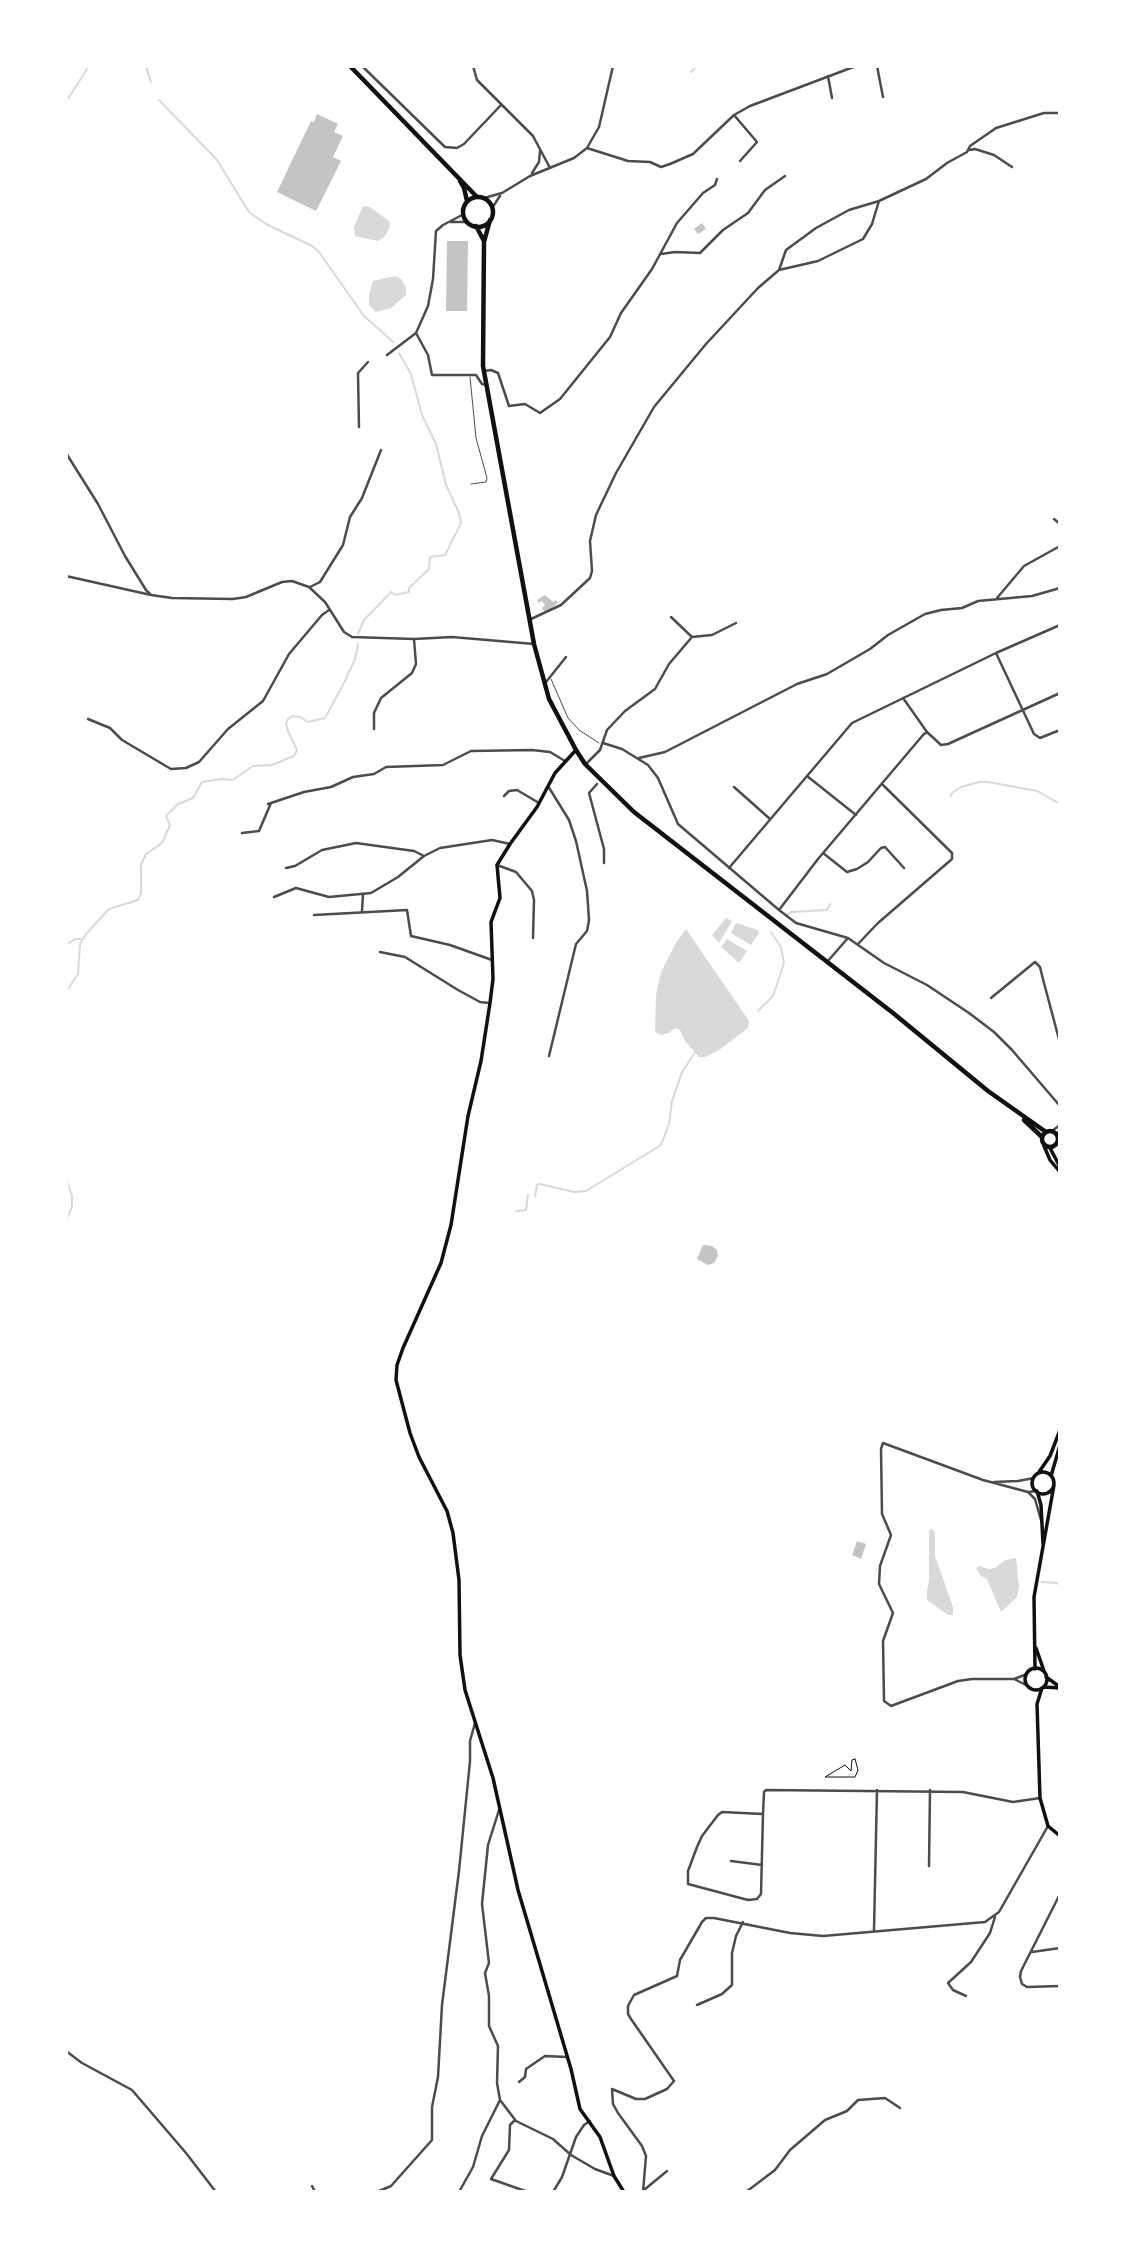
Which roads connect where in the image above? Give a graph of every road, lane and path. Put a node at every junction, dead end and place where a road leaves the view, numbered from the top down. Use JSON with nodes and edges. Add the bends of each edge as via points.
{"nodes":[{"id":1,"x":350,"y":66,"type":"edge"},
{"id":2,"x":362,"y":66,"type":"edge"},
{"id":3,"x":473,"y":66,"type":"edge"},
{"id":4,"x":613,"y":66,"type":"edge"},
{"id":5,"x":856,"y":66,"type":"edge"},
{"id":6,"x":877,"y":66,"type":"edge"},
{"id":7,"x":828,"y":76,"type":"junction"},
{"id":8,"x":883,"y":97,"type":"dead end"},
{"id":9,"x":832,"y":98,"type":"dead end"},
{"id":10,"x":501,"y":105,"type":"junction"},
{"id":11,"x":1059,"y":113,"type":"edge"},
{"id":12,"x":734,"y":115,"type":"junction"},
{"id":13,"x":540,"y":146,"type":"junction"},
{"id":14,"x":587,"y":148,"type":"junction"},
{"id":15,"x":970,"y":149,"type":"junction"},
{"id":16,"x":740,"y":161,"type":"dead end"},
{"id":17,"x":1012,"y":167,"type":"dead end"},
{"id":18,"x":550,"y":168,"type":"junction"},
{"id":19,"x":452,"y":169,"type":"junction"},
{"id":20,"x":530,"y":176,"type":"junction"},
{"id":21,"x":785,"y":176,"type":"dead end"},
{"id":22,"x":717,"y":179,"type":"dead end"},
{"id":23,"x":502,"y":193,"type":"junction"},
{"id":24,"x":477,"y":197,"type":"junction"},
{"id":25,"x":484,"y":198,"type":"junction"},
{"id":26,"x":467,"y":201,"type":"junction"},
{"id":27,"x":879,"y":201,"type":"junction"},
{"id":28,"x":492,"y":208,"type":"junction"},
{"id":29,"x":464,"y":214,"type":"junction"},
{"id":30,"x":490,"y":220,"type":"junction"},
{"id":31,"x":449,"y":222,"type":"junction"},
{"id":32,"x":468,"y":222,"type":"junction"},
{"id":33,"x":476,"y":226,"type":"junction"},
{"id":34,"x":484,"y":242,"type":"junction"},
{"id":35,"x":661,"y":254,"type":"junction"},
{"id":36,"x":779,"y":270,"type":"junction"},
{"id":37,"x":416,"y":333,"type":"junction"},
{"id":38,"x":387,"y":355,"type":"dead end"},
{"id":39,"x":368,"y":362,"type":"dead end"},
{"id":40,"x":484,"y":371,"type":"junction"},
{"id":41,"x":470,"y":374,"type":"junction"},
{"id":42,"x":487,"y":385,"type":"junction"},
{"id":43,"x":359,"y":428,"type":"dead end"},
{"id":44,"x":381,"y":450,"type":"dead end"},
{"id":45,"x":66,"y":453,"type":"edge"},
{"id":46,"x":471,"y":484,"type":"dead end"},
{"id":47,"x":1054,"y":519,"type":"dead end"},
{"id":48,"x":1059,"y":524,"type":"edge"},
{"id":49,"x":1059,"y":545,"type":"edge"},
{"id":50,"x":66,"y":576,"type":"edge"},
{"id":51,"x":309,"y":587,"type":"junction"},
{"id":52,"x":1059,"y":588,"type":"edge"},
{"id":53,"x":151,"y":595,"type":"junction"},
{"id":54,"x":998,"y":598,"type":"junction"},
{"id":55,"x":329,"y":610,"type":"junction"},
{"id":56,"x":671,"y":617,"type":"dead end"},
{"id":57,"x":530,"y":620,"type":"junction"},
{"id":58,"x":736,"y":623,"type":"dead end"},
{"id":59,"x":1059,"y":625,"type":"edge"},
{"id":60,"x":692,"y":637,"type":"junction"},
{"id":61,"x":414,"y":639,"type":"junction"},
{"id":62,"x":534,"y":644,"type":"junction"},
{"id":63,"x":996,"y":653,"type":"junction"},
{"id":64,"x":566,"y":657,"type":"dead end"},
{"id":65,"x":550,"y":676,"type":"junction"},
{"id":66,"x":544,"y":684,"type":"junction"},
{"id":67,"x":1059,"y":693,"type":"edge"},
{"id":68,"x":903,"y":698,"type":"junction"},
{"id":69,"x":1022,"y":710,"type":"junction"},
{"id":70,"x":88,"y":719,"type":"dead end"},
{"id":71,"x":374,"y":729,"type":"dead end"},
{"id":72,"x":1059,"y":730,"type":"edge"},
{"id":73,"x":927,"y":732,"type":"junction"},
{"id":74,"x":602,"y":743,"type":"junction"},
{"id":75,"x":576,"y":750,"type":"junction"},
{"id":76,"x":639,"y":758,"type":"junction"},
{"id":77,"x":565,"y":761,"type":"junction"},
{"id":78,"x":585,"y":764,"type":"junction"},
{"id":79,"x":807,"y":776,"type":"junction"},
{"id":80,"x":597,"y":784,"type":"dead end"},
{"id":81,"x":883,"y":785,"type":"junction"},
{"id":82,"x":548,"y":786,"type":"junction"},
{"id":83,"x":734,"y":787,"type":"dead end"},
{"id":84,"x":504,"y":796,"type":"dead end"},
{"id":85,"x":539,"y":803,"type":"junction"},
{"id":86,"x":856,"y":816,"type":"junction"},
{"id":87,"x":771,"y":819,"type":"junction"},
{"id":88,"x":242,"y":833,"type":"dead end"},
{"id":89,"x":509,"y":844,"type":"junction"},
{"id":90,"x":823,"y":853,"type":"junction"},
{"id":91,"x":424,"y":856,"type":"junction"},
{"id":92,"x":604,"y":863,"type":"dead end"},
{"id":93,"x":497,"y":865,"type":"junction"},
{"id":94,"x":904,"y":867,"type":"dead end"},
{"id":95,"x":286,"y":868,"type":"dead end"},
{"id":96,"x":729,"y":868,"type":"junction"},
{"id":97,"x":362,"y":894,"type":"junction"},
{"id":98,"x":274,"y":897,"type":"dead end"},
{"id":99,"x":779,"y":910,"type":"junction"},
{"id":100,"x":362,"y":912,"type":"junction"},
{"id":101,"x":314,"y":915,"type":"dead end"},
{"id":102,"x":533,"y":938,"type":"dead end"},
{"id":103,"x":848,"y":938,"type":"junction"},
{"id":104,"x":858,"y":944,"type":"junction"},
{"id":105,"x":380,"y":952,"type":"dead end"},
{"id":106,"x":492,"y":960,"type":"junction"},
{"id":107,"x":826,"y":963,"type":"junction"},
{"id":108,"x":991,"y":998,"type":"dead end"},
{"id":109,"x":490,"y":1003,"type":"junction"},
{"id":110,"x":1059,"y":1043,"type":"edge"},
{"id":111,"x":549,"y":1056,"type":"dead end"},
{"id":112,"x":1059,"y":1106,"type":"edge"},
{"id":113,"x":1059,"y":1127,"type":"edge"},
{"id":114,"x":1052,"y":1136,"type":"edge"},
{"id":115,"x":1050,"y":1147,"type":"junction"},
{"id":116,"x":1059,"y":1150,"type":"edge"},
{"id":117,"x":1059,"y":1167,"type":"edge"},
{"id":118,"x":1059,"y":1172,"type":"edge"},
{"id":119,"x":1059,"y":1430,"type":"edge"},
{"id":120,"x":1059,"y":1445,"type":"edge"},
{"id":121,"x":1038,"y":1474,"type":"junction"},
{"id":122,"x":1051,"y":1476,"type":"junction"},
{"id":123,"x":1034,"y":1478,"type":"junction"},
{"id":124,"x":983,"y":1480,"type":"junction"},
{"id":125,"x":1054,"y":1485,"type":"junction"},
{"id":126,"x":1037,"y":1491,"type":"junction"},
{"id":127,"x":1028,"y":1492,"type":"junction"},
{"id":128,"x":1041,"y":1520,"type":"junction"},
{"id":129,"x":1042,"y":1557,"type":"junction"},
{"id":130,"x":1035,"y":1643,"type":"junction"},
{"id":131,"x":1035,"y":1669,"type":"junction"},
{"id":132,"x":1027,"y":1674,"type":"junction"},
{"id":133,"x":1045,"y":1675,"type":"junction"},
{"id":134,"x":1014,"y":1679,"type":"junction"},
{"id":135,"x":1029,"y":1687,"type":"junction"},
{"id":136,"x":1042,"y":1688,"type":"junction"},
{"id":137,"x":1059,"y":1688,"type":"edge"},
{"id":138,"x":1037,"y":1704,"type":"junction"},
{"id":139,"x":475,"y":1721,"type":"junction"},
{"id":140,"x":825,"y":1777,"type":"joint"},
{"id":141,"x":877,"y":1790,"type":"junction"},
{"id":142,"x":930,"y":1790,"type":"junction"},
{"id":143,"x":1040,"y":1798,"type":"junction"},
{"id":144,"x":499,"y":1810,"type":"junction"},
{"id":145,"x":763,"y":1814,"type":"junction"},
{"id":146,"x":1048,"y":1826,"type":"junction"},
{"id":147,"x":1059,"y":1836,"type":"edge"},
{"id":148,"x":731,"y":1861,"type":"dead end"},
{"id":149,"x":762,"y":1865,"type":"junction"},
{"id":150,"x":929,"y":1866,"type":"dead end"},
{"id":151,"x":1059,"y":1894,"type":"edge"},
{"id":152,"x":995,"y":1917,"type":"junction"},
{"id":153,"x":743,"y":1923,"type":"junction"},
{"id":154,"x":874,"y":1931,"type":"junction"},
{"id":155,"x":1059,"y":1948,"type":"edge"},
{"id":156,"x":1030,"y":1952,"type":"junction"},
{"id":157,"x":1059,"y":1986,"type":"edge"},
{"id":158,"x":965,"y":1996,"type":"dead end"},
{"id":159,"x":697,"y":2005,"type":"dead end"},
{"id":160,"x":66,"y":2051,"type":"edge"},
{"id":161,"x":567,"y":2057,"type":"junction"},
{"id":162,"x":519,"y":2082,"type":"dead end"},
{"id":163,"x":500,"y":2100,"type":"junction"},
{"id":164,"x":900,"y":2108,"type":"dead end"},
{"id":165,"x":515,"y":2120,"type":"junction"},
{"id":166,"x":590,"y":2121,"type":"junction"},
{"id":167,"x":569,"y":2153,"type":"junction"},
{"id":168,"x":667,"y":2171,"type":"dead end"},
{"id":169,"x":614,"y":2176,"type":"junction"},
{"id":170,"x":312,"y":2186,"type":"dead end"},
{"id":171,"x":391,"y":2186,"type":"junction"},
{"id":172,"x":644,"y":2191,"type":"edge"},
{"id":173,"x":216,"y":2192,"type":"edge"},
{"id":174,"x":314,"y":2192,"type":"edge"},
{"id":175,"x":377,"y":2192,"type":"edge"},
{"id":176,"x":393,"y":2192,"type":"edge"},
{"id":177,"x":459,"y":2192,"type":"edge"},
{"id":178,"x":528,"y":2192,"type":"edge"},
{"id":179,"x":553,"y":2192,"type":"edge"},
{"id":180,"x":624,"y":2192,"type":"edge"},
{"id":181,"x":746,"y":2192,"type":"edge"}],
"edges":[{"from":1,"to":19,"type":"main road"},
{"from":2,"to":10,"type":"street","via":[[445,147],[464,144]]},
{"from":3,"to":10,"type":"street","via":[[477,80]]},
{"from":4,"to":14,"type":"street","via":[[599,127]]},
{"from":5,"to":7,"type":"street"},
{"from":6,"to":8,"type":"street"},
{"from":7,"to":9,"type":"street"},
{"from":7,"to":12,"type":"street"},
{"from":10,"to":13,"type":"street"},
{"from":11,"to":15,"type":"street","via":[[996,128]]},
{"from":12,"to":14,"type":"street","via":[[693,154],[661,167]]},
{"from":12,"to":16,"type":"street","via":[[757,142]]},
{"from":13,"to":18,"type":"street"},
{"from":13,"to":20,"type":"street","via":[[539,162]]},
{"from":14,"to":18,"type":"street"},
{"from":15,"to":17,"type":"street","via":[[994,155]]},
{"from":15,"to":27,"type":"street","via":[[926,179]]},
{"from":18,"to":20,"type":"street"},
{"from":19,"to":24,"type":"main road"},
{"from":19,"to":26,"type":"main road"},
{"from":20,"to":23,"type":"street"},
{"from":21,"to":35,"type":"street","via":[[700,253]]},
{"from":22,"to":35,"type":"street","via":[[677,223]]},
{"from":23,"to":25,"type":"street"},
{"from":23,"to":28,"type":"street"},
{"from":24,"to":25,"type":"main road"},
{"from":24,"to":26,"type":"main road"},
{"from":25,"to":28,"type":"main road"},
{"from":26,"to":29,"type":"main road"},
{"from":27,"to":36,"type":"street","via":[[849,210],[816,228],[786,250]]},
{"from":27,"to":36,"type":"street","via":[[863,239],[818,261]]},
{"from":28,"to":30,"type":"main road"},
{"from":29,"to":31,"type":"street"},
{"from":29,"to":32,"type":"main road"},
{"from":30,"to":33,"type":"main road"},
{"from":30,"to":34,"type":"main road"},
{"from":31,"to":32,"type":"street"},
{"from":31,"to":37,"type":"street","via":[[436,231],[431,293]]},
{"from":32,"to":33,"type":"main road"},
{"from":33,"to":34,"type":"main road"},
{"from":34,"to":40,"type":"main road"},
{"from":35,"to":40,"type":"street","via":[[578,380],[543,412],[525,404],[509,406],[498,373]]},
{"from":36,"to":57,"type":"street","via":[[706,344],[654,407],[596,515],[590,541],[590,578],[561,605]]},
{"from":37,"to":38,"type":"street"},
{"from":37,"to":41,"type":"street","via":[[432,375]]},
{"from":39,"to":43,"type":"street","via":[[358,373]]},
{"from":40,"to":42,"type":"main road"},
{"from":41,"to":42,"type":"street"},
{"from":41,"to":46,"type":"lane","via":[[476,438],[487,478]]},
{"from":42,"to":57,"type":"main road"},
{"from":44,"to":51,"type":"street","via":[[350,516],[342,545],[320,582]]},
{"from":45,"to":53,"type":"street"},
{"from":47,"to":48,"type":"street"},
{"from":49,"to":54,"type":"street","via":[[1024,566]]},
{"from":50,"to":53,"type":"street"},
{"from":51,"to":53,"type":"street","via":[[282,582],[233,599]]},
{"from":51,"to":55,"type":"street"},
{"from":52,"to":54,"type":"street","via":[[1032,596]]},
{"from":54,"to":76,"type":"street","via":[[925,614],[827,674],[796,684],[657,755]]},
{"from":55,"to":61,"type":"street","via":[[352,637]]},
{"from":55,"to":70,"type":"street","via":[[289,654],[263,701],[228,729],[199,762],[186,768],[171,769]]},
{"from":56,"to":60,"type":"street"},
{"from":57,"to":62,"type":"main road"},
{"from":58,"to":60,"type":"street","via":[[712,635]]},
{"from":59,"to":63,"type":"street"},
{"from":60,"to":74,"type":"street","via":[[655,689],[625,711]]},
{"from":61,"to":62,"type":"street","via":[[452,636]]},
{"from":61,"to":71,"type":"street","via":[[416,664],[412,673],[381,698],[374,713]]},
{"from":62,"to":66,"type":"main road"},
{"from":63,"to":68,"type":"street"},
{"from":63,"to":69,"type":"street"},
{"from":64,"to":65,"type":"street"},
{"from":65,"to":66,"type":"street"},
{"from":65,"to":74,"type":"lane","via":[[568,718]]},
{"from":66,"to":75,"type":"main road"},
{"from":67,"to":69,"type":"street"},
{"from":68,"to":73,"type":"street"},
{"from":68,"to":79,"type":"street","via":[[852,723]]},
{"from":69,"to":72,"type":"street","via":[[1037,738]]},
{"from":69,"to":73,"type":"street","via":[[948,744],[941,745]]},
{"from":73,"to":81,"type":"street"},
{"from":74,"to":76,"type":"street"},
{"from":74,"to":78,"type":"street"},
{"from":75,"to":77,"type":"main road"},
{"from":75,"to":78,"type":"main road"},
{"from":76,"to":96,"type":"street","via":[[658,778],[678,824]]},
{"from":77,"to":82,"type":"main road"},
{"from":77,"to":88,"type":"street","via":[[550,752],[532,750],[471,751],[443,765],[386,767],[270,804],[259,831]]},
{"from":78,"to":107,"type":"main road","via":[[634,812]]},
{"from":79,"to":86,"type":"street"},
{"from":79,"to":87,"type":"street"},
{"from":80,"to":92,"type":"street","via":[[589,793]]},
{"from":81,"to":86,"type":"street"},
{"from":81,"to":104,"type":"street","via":[[952,853],[952,859]]},
{"from":82,"to":85,"type":"main road"},
{"from":82,"to":111,"type":"street","via":[[576,841],[589,920],[576,944]]},
{"from":83,"to":87,"type":"street"},
{"from":84,"to":85,"type":"street","via":[[517,790]]},
{"from":85,"to":89,"type":"main road"},
{"from":86,"to":90,"type":"street"},
{"from":87,"to":96,"type":"street"},
{"from":89,"to":91,"type":"street","via":[[492,840],[449,846]]},
{"from":89,"to":93,"type":"main road"},
{"from":90,"to":94,"type":"street","via":[[847,872],[885,847]]},
{"from":90,"to":99,"type":"street"},
{"from":91,"to":95,"type":"street","via":[[356,843],[323,850]]},
{"from":91,"to":97,"type":"street","via":[[372,893]]},
{"from":93,"to":102,"type":"street","via":[[516,872],[532,891]]},
{"from":93,"to":106,"type":"main road","via":[[500,898],[491,922]]},
{"from":96,"to":99,"type":"street"},
{"from":97,"to":98,"type":"street","via":[[322,897],[296,888]]},
{"from":97,"to":100,"type":"street"},
{"from":99,"to":103,"type":"street","via":[[796,923]]},
{"from":100,"to":101,"type":"street"},
{"from":100,"to":106,"type":"street","via":[[407,910],[411,936]]},
{"from":103,"to":104,"type":"street"},
{"from":103,"to":107,"type":"street"},
{"from":104,"to":112,"type":"street","via":[[994,1032]]},
{"from":105,"to":109,"type":"street","via":[[405,957],[480,1002]]},
{"from":106,"to":109,"type":"main road"},
{"from":107,"to":114,"type":"main road"},
{"from":108,"to":110,"type":"street","via":[[1035,962]]},
{"from":109,"to":139,"type":"main road","via":[[446,1247],[403,1348],[396,1380],[410,1433],[453,1533],[462,1671]]},
{"from":113,"to":114,"type":"street"},
{"from":114,"to":115,"type":"main road"},
{"from":114,"to":115,"type":"main road"},
{"from":115,"to":116,"type":"main road"},
{"from":115,"to":117,"type":"main road"},
{"from":115,"to":118,"type":"main road","via":[[1050,1160]]},
{"from":119,"to":121,"type":"main road"},
{"from":120,"to":122,"type":"main road"},
{"from":121,"to":122,"type":"main road"},
{"from":121,"to":123,"type":"main road"},
{"from":122,"to":125,"type":"main road"},
{"from":123,"to":124,"type":"street"},
{"from":123,"to":126,"type":"main road"},
{"from":124,"to":127,"type":"street"},
{"from":124,"to":134,"type":"street","via":[[883,1443],[881,1508],[891,1535],[879,1584],[893,1613],[883,1641],[883,1697],[891,1706],[958,1681]]},
{"from":125,"to":126,"type":"main road","via":[[1047,1493]]},
{"from":125,"to":129,"type":"main road"},
{"from":126,"to":127,"type":"street"},
{"from":126,"to":128,"type":"main road"},
{"from":127,"to":128,"type":"street"},
{"from":128,"to":129,"type":"main road"},
{"from":129,"to":130,"type":"main road","via":[[1034,1597]]},
{"from":130,"to":131,"type":"main road"},
{"from":130,"to":133,"type":"main road"},
{"from":131,"to":132,"type":"main road"},
{"from":131,"to":133,"type":"main road"},
{"from":132,"to":134,"type":"street"},
{"from":132,"to":135,"type":"main road"},
{"from":133,"to":136,"type":"main road"},
{"from":133,"to":137,"type":"main road"},
{"from":134,"to":135,"type":"street"},
{"from":135,"to":136,"type":"main road"},
{"from":135,"to":138,"type":"main road"},
{"from":136,"to":137,"type":"main road"},
{"from":136,"to":138,"type":"main road"},
{"from":138,"to":143,"type":"main road"},
{"from":139,"to":144,"type":"main road"},
{"from":139,"to":171,"type":"street","via":[[440,2022],[432,2140]]},
{"from":140,"to":140,"type":"path","via":[[845,1765],[851,1770],[855,1759],[855,1777]]},
{"from":141,"to":142,"type":"street"},
{"from":141,"to":145,"type":"street","via":[[766,1790]]},
{"from":141,"to":154,"type":"street"},
{"from":142,"to":143,"type":"street","via":[[1013,1802]]},
{"from":142,"to":150,"type":"street"},
{"from":143,"to":146,"type":"main road"},
{"from":144,"to":161,"type":"main road"},
{"from":144,"to":163,"type":"street","via":[[488,1845],[482,1904],[489,1963],[485,1973],[489,2026],[498,2046]]},
{"from":145,"to":149,"type":"street"},
{"from":145,"to":149,"type":"street","via":[[718,1815],[697,1847],[688,1884],[753,1900],[761,1895]]},
{"from":146,"to":147,"type":"main road"},
{"from":146,"to":152,"type":"street"},
{"from":148,"to":149,"type":"street"},
{"from":151,"to":156,"type":"street"},
{"from":152,"to":154,"type":"street","via":[[975,1923]]},
{"from":152,"to":158,"type":"street","via":[[971,1962],[948,1983]]},
{"from":153,"to":154,"type":"street","via":[[803,1935]]},
{"from":153,"to":159,"type":"street","via":[[732,1953],[732,1985]]},
{"from":153,"to":172,"type":"street","via":[[706,1918],[680,1960],[677,1976],[631,1999],[628,2014],[674,2081],[645,2099],[612,2089],[613,2104],[646,2156]]},
{"from":155,"to":156,"type":"street"},
{"from":156,"to":157,"type":"street","via":[[1021,1971],[1024,1986]]},
{"from":160,"to":173,"type":"street","via":[[131,2090]]},
{"from":161,"to":162,"type":"street","via":[[545,2056],[527,2069]]},
{"from":161,"to":166,"type":"main road","via":[[580,2109]]},
{"from":163,"to":165,"type":"street"},
{"from":163,"to":177,"type":"street"},
{"from":164,"to":181,"type":"street","via":[[885,2098],[858,2100],[847,2111],[825,2120]]},
{"from":165,"to":167,"type":"street","via":[[553,2139]]},
{"from":165,"to":178,"type":"street","via":[[510,2125],[509,2150],[491,2179]]},
{"from":166,"to":167,"type":"street"},
{"from":166,"to":169,"type":"main road"},
{"from":167,"to":169,"type":"street"},
{"from":167,"to":179,"type":"street"},
{"from":168,"to":172,"type":"street"},
{"from":169,"to":180,"type":"main road"},
{"from":170,"to":174,"type":"street"},
{"from":171,"to":175,"type":"street"},
{"from":171,"to":176,"type":"street"}]}
